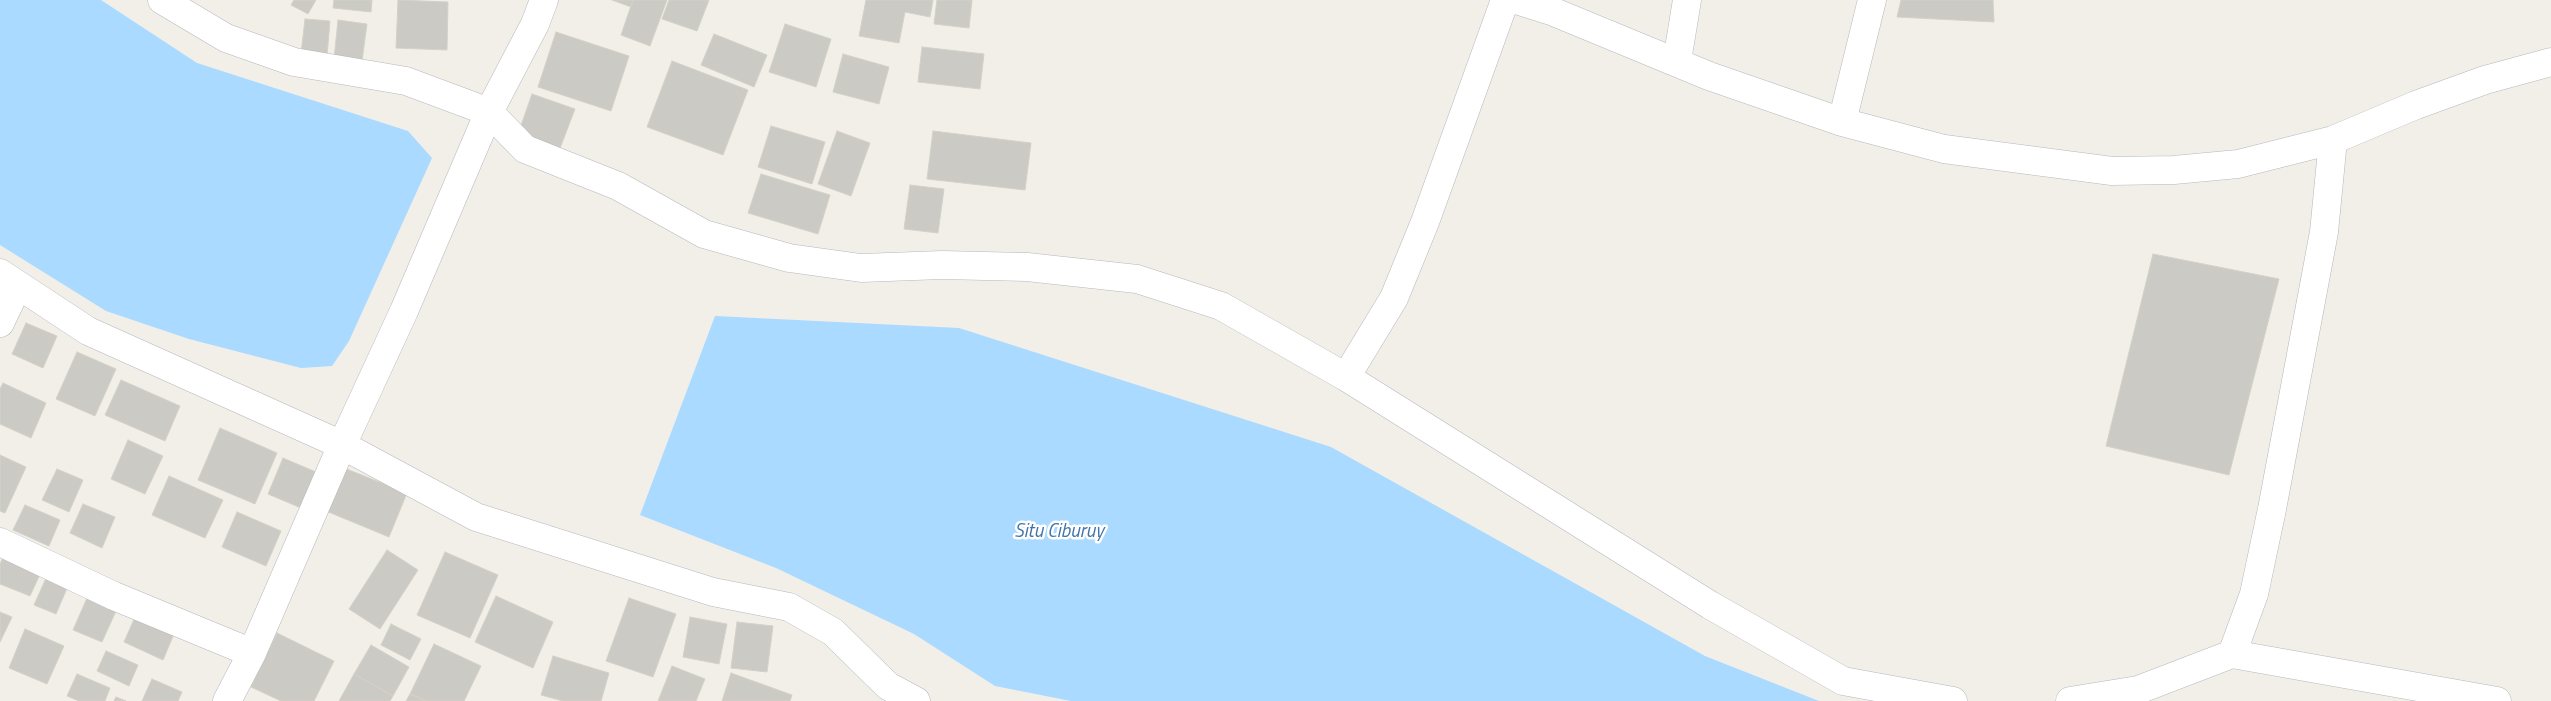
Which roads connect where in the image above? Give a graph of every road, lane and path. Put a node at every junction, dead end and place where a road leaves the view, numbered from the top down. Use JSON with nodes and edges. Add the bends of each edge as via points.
{"nodes":[{"id":1,"x":162,"y":0,"type":"edge"},
{"id":2,"x":544,"y":0,"type":"edge"},
{"id":3,"x":1505,"y":0,"type":"edge"},
{"id":4,"x":1516,"y":0,"type":"edge"},
{"id":5,"x":1687,"y":0,"type":"edge"},
{"id":6,"x":1872,"y":0,"type":"edge"},
{"id":7,"x":1677,"y":61,"type":"junction"},
{"id":8,"x":2551,"y":62,"type":"edge"},
{"id":9,"x":489,"y":112,"type":"junction"},
{"id":10,"x":1842,"y":122,"type":"junction"},
{"id":11,"x":2333,"y":140,"type":"junction"},
{"id":12,"x":9,"y":279,"type":"edge"},
{"id":13,"x":0,"y":323,"type":"edge"},
{"id":14,"x":1346,"y":377,"type":"junction"},
{"id":15,"x":342,"y":445,"type":"junction"},
{"id":16,"x":0,"y":542,"type":"edge"},
{"id":17,"x":252,"y":653,"type":"junction"},
{"id":18,"x":2232,"y":654,"type":"junction"},
{"id":19,"x":227,"y":701,"type":"edge"},
{"id":20,"x":916,"y":701,"type":"edge"},
{"id":21,"x":1953,"y":701,"type":"edge"},
{"id":22,"x":2070,"y":701,"type":"edge"},
{"id":23,"x":2497,"y":701,"type":"edge"}],
"edges":[{"from":1,"to":9,"type":"street","via":[[226,38],[294,62],[406,80]]},
{"from":2,"to":9,"type":"street","via":[[535,24]]},
{"from":3,"to":14,"type":"street","via":[[1425,222],[1394,298]]},
{"from":4,"to":7,"type":"street"},
{"from":5,"to":7,"type":"street"},
{"from":6,"to":10,"type":"street"},
{"from":7,"to":10,"type":"street","via":[[1709,76]]},
{"from":8,"to":11,"type":"street","via":[[2442,95]]},
{"from":9,"to":14,"type":"street","via":[[525,149],[618,186],[704,234],[789,258],[861,268],[1018,267],[1138,279],[1220,306]]},
{"from":9,"to":15,"type":"street","via":[[404,311]]},
{"from":10,"to":11,"type":"street","via":[[1944,148],[2112,171],[2238,164]]},
{"from":11,"to":18,"type":"street","via":[[2324,232],[2272,509],[2254,594]]},
{"from":12,"to":13,"type":"street"},
{"from":12,"to":15,"type":"street","via":[[88,330]]},
{"from":14,"to":21,"type":"street","via":[[1710,605],[1843,681]]},
{"from":15,"to":17,"type":"street"},
{"from":15,"to":20,"type":"street","via":[[476,517],[713,592],[789,607],[833,632],[888,686]]},
{"from":16,"to":17,"type":"street","via":[[114,596]]},
{"from":17,"to":19,"type":"street"},
{"from":18,"to":22,"type":"street","via":[[2138,690]]},
{"from":18,"to":23,"type":"street"}]}
